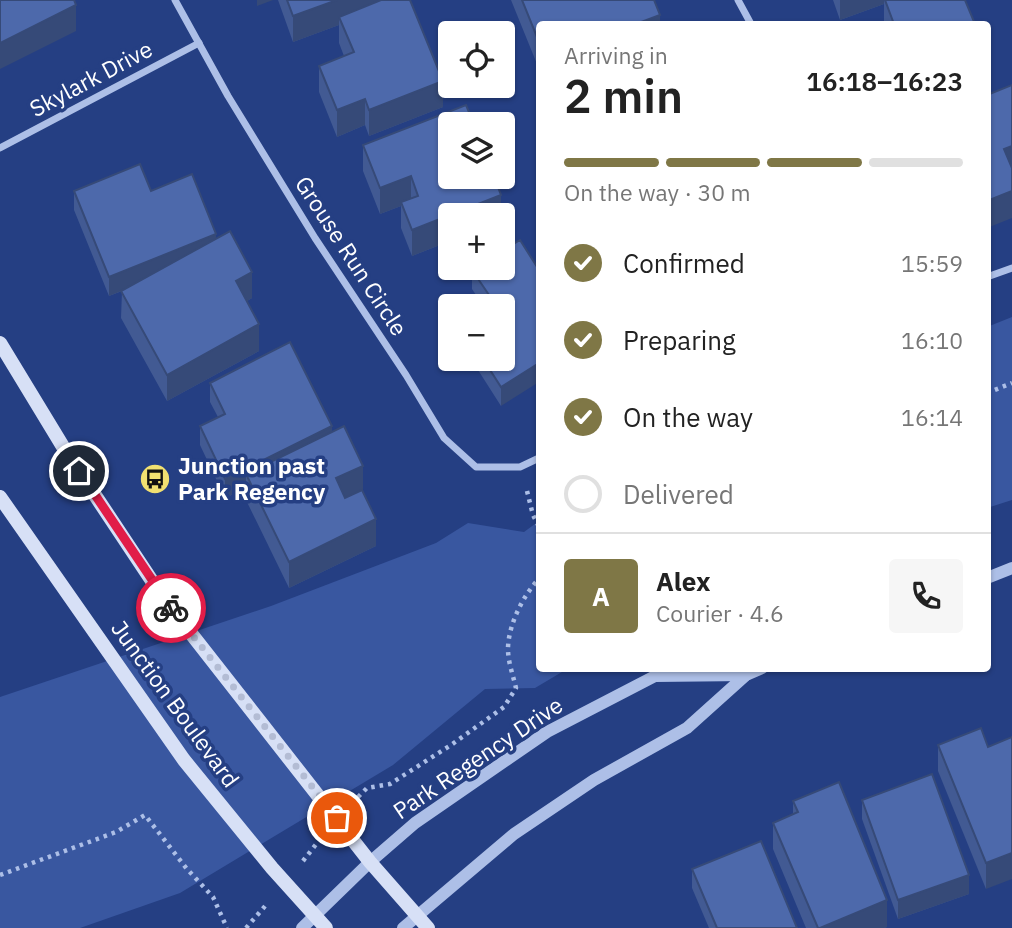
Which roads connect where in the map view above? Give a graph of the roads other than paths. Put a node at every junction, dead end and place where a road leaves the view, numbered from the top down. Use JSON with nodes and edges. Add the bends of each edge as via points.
{"nodes":[{"id":1,"x":175,"y":0,"type":"edge"},
{"id":2,"x":738,"y":0,"type":"edge"},
{"id":3,"x":749,"y":21,"type":"edge"},
{"id":4,"x":200,"y":43,"type":"junction"},
{"id":5,"x":0,"y":148,"type":"edge"},
{"id":6,"x":1012,"y":268,"type":"edge"},
{"id":7,"x":991,"y":276,"type":"edge"},
{"id":8,"x":0,"y":343,"type":"edge"},
{"id":9,"x":536,"y":459,"type":"edge"},
{"id":10,"x":0,"y":497,"type":"edge"},
{"id":11,"x":1012,"y":568,"type":"edge"},
{"id":12,"x":991,"y":576,"type":"edge"},
{"id":13,"x":753,"y":672,"type":"edge"},
{"id":14,"x":746,"y":675,"type":"junction"},
{"id":15,"x":370,"y":862,"type":"junction"},
{"id":16,"x":315,"y":914,"type":"junction"},
{"id":17,"x":416,"y":915,"type":"junction"},
{"id":18,"x":302,"y":928,"type":"edge"},
{"id":19,"x":326,"y":928,"type":"edge"},
{"id":20,"x":403,"y":928,"type":"edge"},
{"id":21,"x":428,"y":928,"type":"edge"}],
"edges":[{"from":1,"to":4,"type":"street","name":"Grouse Run Circle"},
{"from":2,"to":3,"type":"street"},
{"from":4,"to":5,"type":"street","name":"Skylark Drive"},
{"from":4,"to":9,"type":"street","name":"Grouse Run Circle","via":[[314,239],[444,438],[476,467],[520,467]]},
{"from":6,"to":7,"type":"street"},
{"from":8,"to":15,"type":"main road","via":[[164,599]]},
{"from":10,"to":16,"type":"main road","name":"Junction Boulevard","via":[[184,760]]},
{"from":11,"to":12,"type":"street"},
{"from":13,"to":14,"type":"street","name":"Park Regency Drive"},
{"from":14,"to":15,"type":"street","name":"Park Regency Drive","via":[[655,676],[547,732],[415,823]]},
{"from":14,"to":17,"type":"street","name":"Park Regency Drive","via":[[687,728],[594,780],[514,834]]},
{"from":15,"to":16,"type":"street","name":"Park Regency Drive"},
{"from":15,"to":17,"type":"main road"},
{"from":16,"to":18,"type":"street","name":"Park Regency Drive"},
{"from":16,"to":19,"type":"main road","name":"Junction Boulevard"},
{"from":17,"to":20,"type":"street","name":"Park Regency Drive"},
{"from":17,"to":21,"type":"main road"}]}
